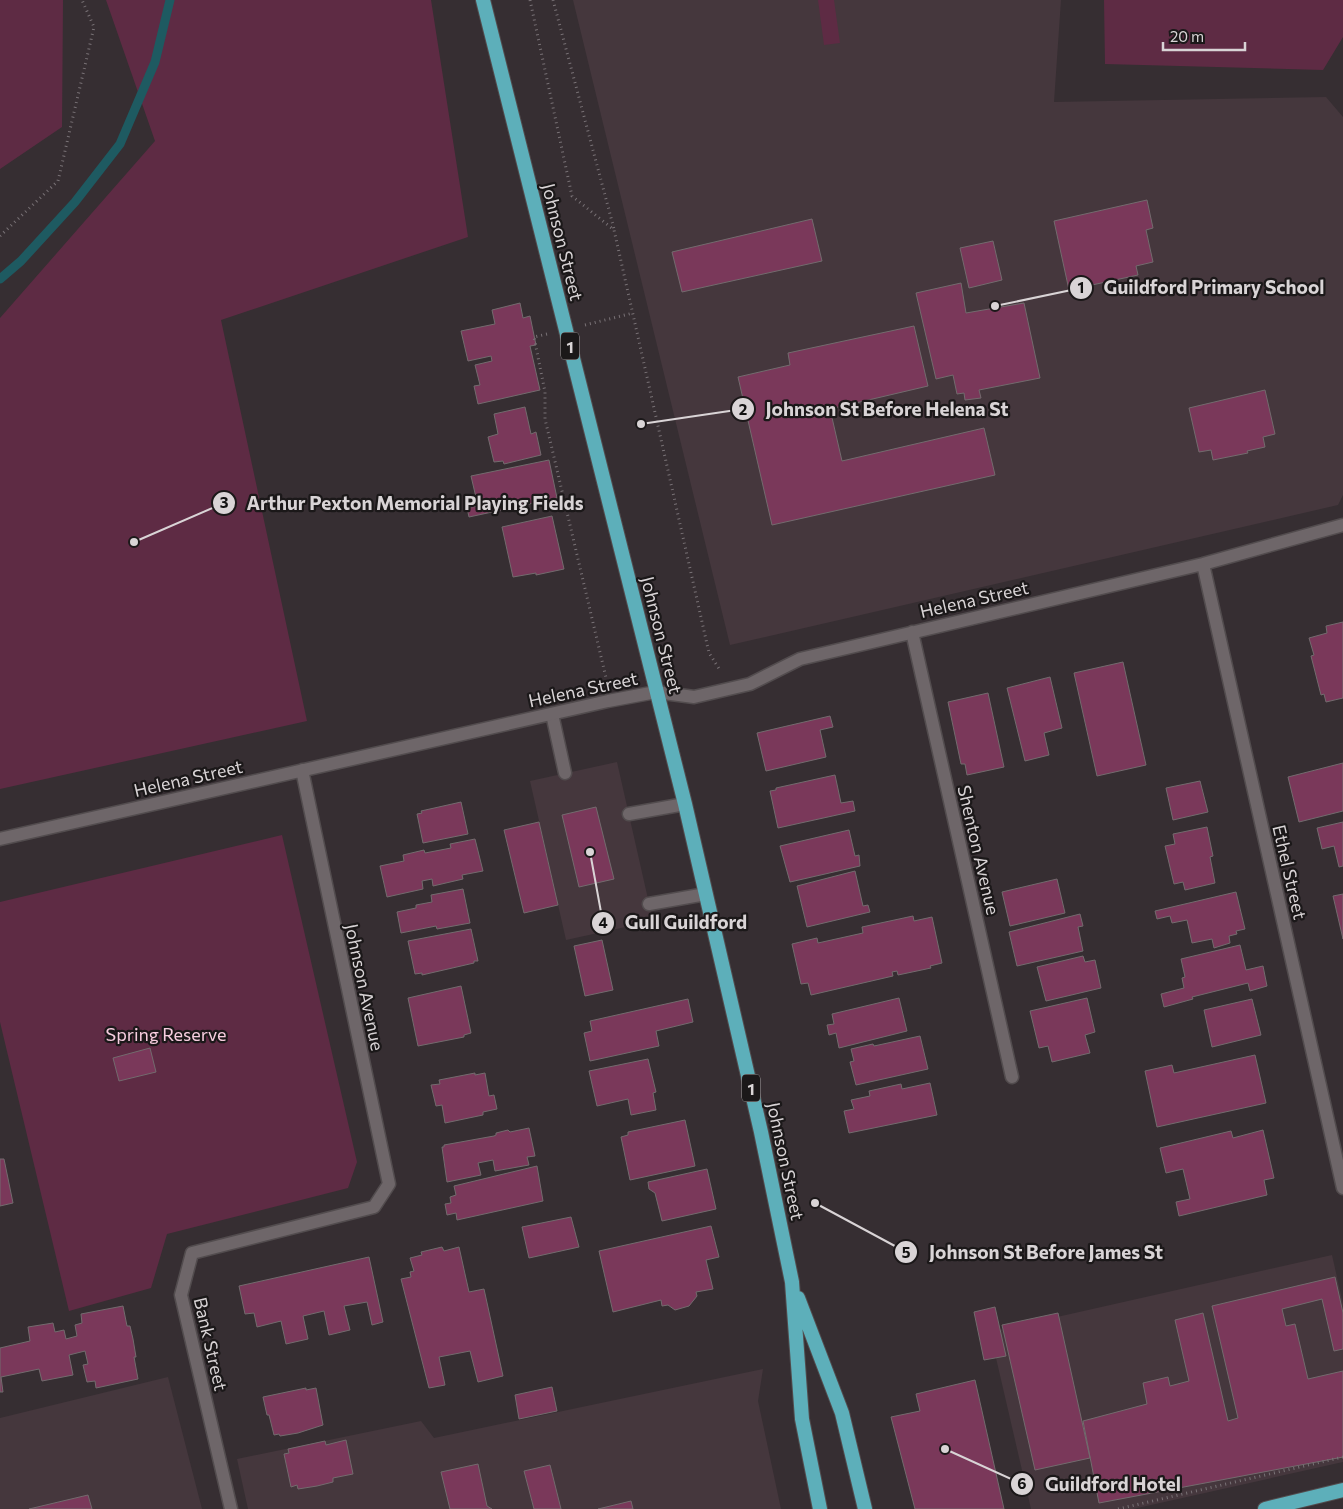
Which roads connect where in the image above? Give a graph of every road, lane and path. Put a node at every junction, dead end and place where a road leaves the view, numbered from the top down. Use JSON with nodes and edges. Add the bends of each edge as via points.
{"nodes":[{"id":1,"x":82,"y":0,"type":"edge"},
{"id":2,"x":483,"y":0,"type":"edge"},
{"id":3,"x":530,"y":0,"type":"edge"},
{"id":4,"x":553,"y":0,"type":"edge"},
{"id":5,"x":614,"y":230,"type":"junction"},
{"id":6,"x":0,"y":236,"type":"edge"},
{"id":7,"x":534,"y":337,"type":"dead end"},
{"id":8,"x":1343,"y":525,"type":"edge"},
{"id":9,"x":1203,"y":564,"type":"junction"},
{"id":10,"x":912,"y":632,"type":"junction"},
{"id":11,"x":730,"y":688,"type":"junction"},
{"id":12,"x":656,"y":692,"type":"junction"},
{"id":13,"x":608,"y":701,"type":"junction"},
{"id":14,"x":552,"y":714,"type":"junction"},
{"id":15,"x":302,"y":770,"type":"junction"},
{"id":16,"x":565,"y":773,"type":"dead end"},
{"id":17,"x":685,"y":804,"type":"junction"},
{"id":18,"x":629,"y":814,"type":"dead end"},
{"id":19,"x":0,"y":839,"type":"edge"},
{"id":20,"x":706,"y":894,"type":"junction"},
{"id":21,"x":649,"y":904,"type":"dead end"},
{"id":22,"x":1012,"y":1077,"type":"dead end"},
{"id":23,"x":1343,"y":1188,"type":"edge"},
{"id":24,"x":374,"y":1207,"type":"joint"},
{"id":25,"x":792,"y":1282,"type":"junction"},
{"id":26,"x":1343,"y":1457,"type":"edge"},
{"id":27,"x":1343,"y":1490,"type":"edge"},
{"id":28,"x":231,"y":1509,"type":"edge"},
{"id":29,"x":820,"y":1509,"type":"edge"},
{"id":30,"x":864,"y":1509,"type":"edge"},
{"id":31,"x":1118,"y":1509,"type":"edge"},
{"id":32,"x":1265,"y":1509,"type":"edge"}],
"edges":[{"from":1,"to":6,"type":"path","via":[[94,27],[58,181]]},
{"from":2,"to":12,"type":"highway","name":"Johnson Street","number":"1"},
{"from":3,"to":5,"type":"path","via":[[572,196]]},
{"from":4,"to":5,"type":"path"},
{"from":5,"to":11,"type":"path","via":[[709,653]]},
{"from":7,"to":13,"type":"path","via":[[546,392],[546,419],[604,667]]},
{"from":8,"to":9,"type":"street","name":"Helena Street"},
{"from":9,"to":10,"type":"street","name":"Helena Street"},
{"from":9,"to":23,"type":"street","name":"Ethel Street"},
{"from":10,"to":11,"type":"street","name":"Helena Street","via":[[800,659],[750,684]]},
{"from":10,"to":22,"type":"street","name":"Shenton Avenue"},
{"from":11,"to":12,"type":"street","name":"Helena Street","via":[[694,697]]},
{"from":12,"to":13,"type":"street","name":"Helena Street"},
{"from":12,"to":17,"type":"highway","name":"Johnson Street","number":"1"},
{"from":13,"to":14,"type":"street","name":"Helena Street"},
{"from":14,"to":15,"type":"street","name":"Helena Street"},
{"from":14,"to":16,"type":"street"},
{"from":15,"to":19,"type":"street","name":"Helena Street"},
{"from":15,"to":24,"type":"street","name":"Johnson Avenue","via":[[389,1184]]},
{"from":17,"to":18,"type":"street"},
{"from":17,"to":20,"type":"highway","name":"Johnson Street","number":"1"},
{"from":20,"to":21,"type":"street"},
{"from":20,"to":25,"type":"highway","name":"Johnson Street","number":"1"},
{"from":24,"to":28,"type":"street","name":"Bank Street","via":[[192,1253],[181,1295]]},
{"from":25,"to":29,"type":"highway","name":"Johnson Street","number":"1","via":[[802,1419]]},
{"from":25,"to":30,"type":"highway","name":"Johnson Street","number":"1","via":[[842,1413]]},
{"from":26,"to":31,"type":"path"},
{"from":27,"to":32,"type":"highway"}]}
